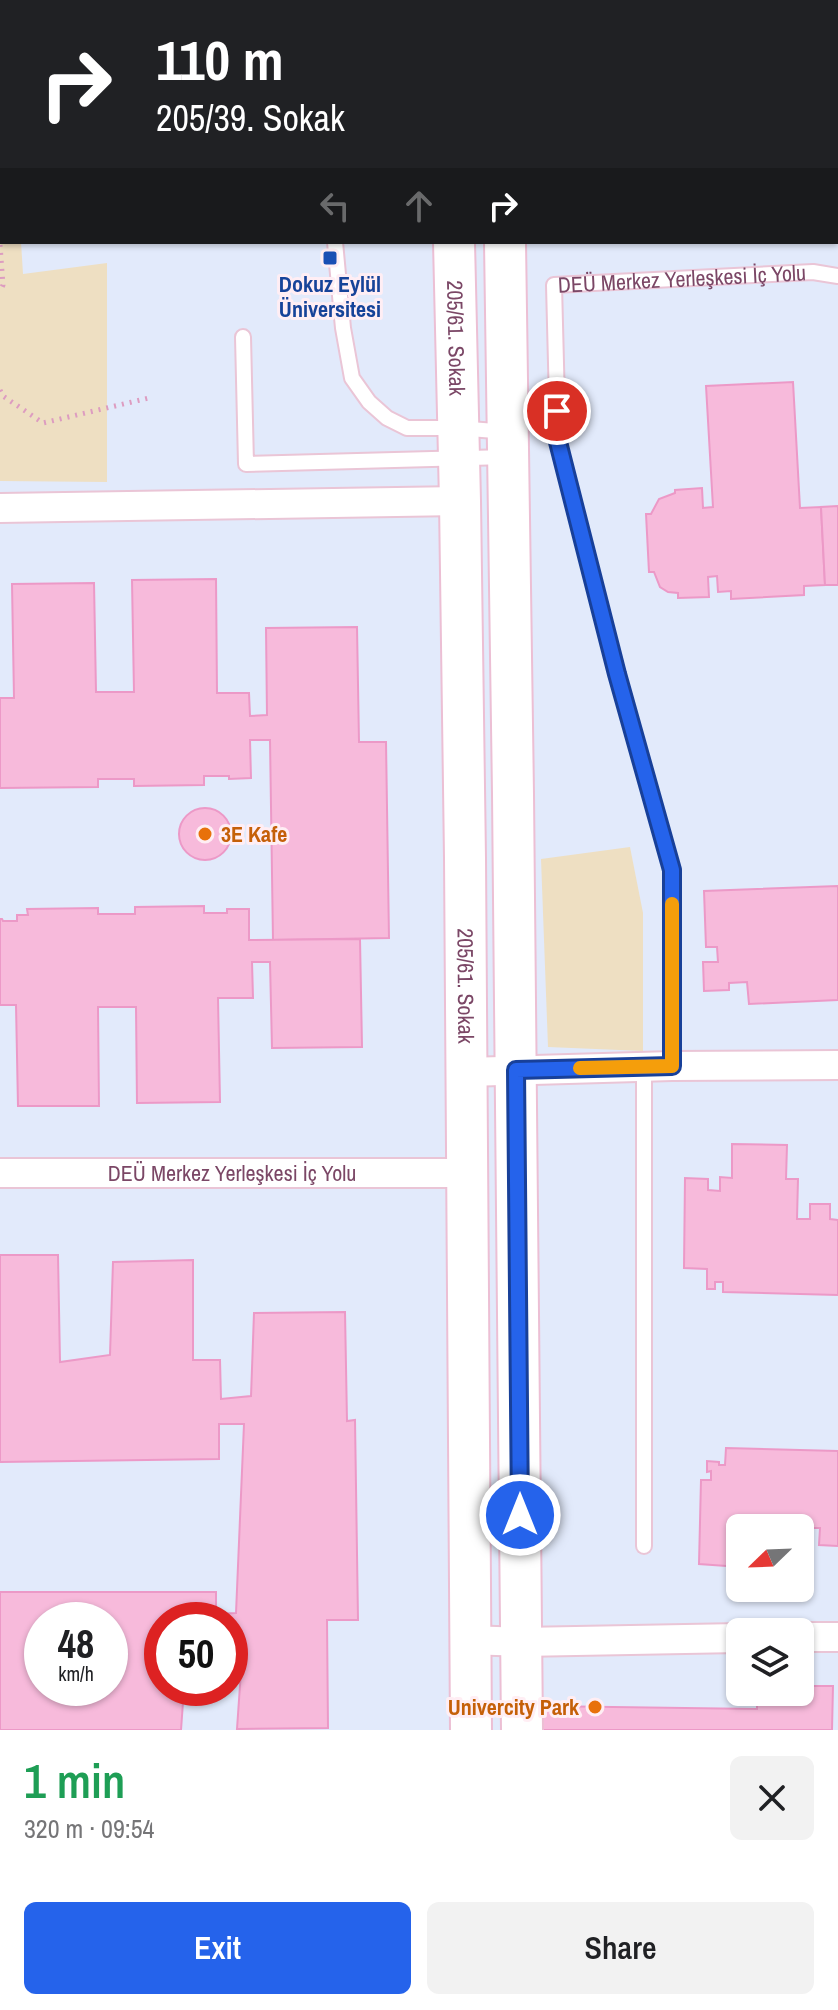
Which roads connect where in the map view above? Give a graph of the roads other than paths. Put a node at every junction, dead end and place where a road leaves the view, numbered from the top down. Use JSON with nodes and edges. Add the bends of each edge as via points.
{"nodes":[{"id":1,"x":335,"y":244,"type":"edge"},
{"id":2,"x":454,"y":244,"type":"edge"},
{"id":3,"x":505,"y":244,"type":"edge"},
{"id":4,"x":838,"y":276,"type":"edge"},
{"id":5,"x":243,"y":337,"type":"dead end"},
{"id":6,"x":458,"y":443,"type":"junction"},
{"id":7,"x":508,"y":444,"type":"junction"},
{"id":8,"x":460,"y":501,"type":"junction"},
{"id":9,"x":0,"y":508,"type":"edge"},
{"id":10,"x":838,"y":1065,"type":"edge"},
{"id":11,"x":658,"y":1067,"type":"junction"},
{"id":12,"x":516,"y":1070,"type":"junction"},
{"id":13,"x":467,"y":1072,"type":"junction"},
{"id":14,"x":0,"y":1173,"type":"edge"},
{"id":15,"x":466,"y":1173,"type":"junction"},
{"id":16,"x":644,"y":1546,"type":"dead end"},
{"id":17,"x":814,"y":1637,"type":"edge"},
{"id":18,"x":838,"y":1637,"type":"edge"},
{"id":19,"x":726,"y":1638,"type":"edge"},
{"id":20,"x":469,"y":1640,"type":"junction"},
{"id":21,"x":521,"y":1642,"type":"junction"},
{"id":22,"x":471,"y":1730,"type":"edge"},
{"id":23,"x":522,"y":1730,"type":"edge"}],
"edges":[{"from":1,"to":6,"type":"lane","via":[[352,378],[387,418]]},
{"from":2,"to":6,"type":"main road","name":"205/61. Sokak"},
{"from":3,"to":7,"type":"main road"},
{"from":4,"to":11,"type":"lane","name":"DEÜ Merkez Yerleşkesi İç Yolu","via":[[813,272],[554,285],[558,442],[672,870]]},
{"from":5,"to":6,"type":"lane","via":[[246,464]]},
{"from":6,"to":7,"type":"lane"},
{"from":6,"to":7,"type":"lane"},
{"from":6,"to":8,"type":"main road","name":"205/61. Sokak"},
{"from":7,"to":12,"type":"main road"},
{"from":8,"to":9,"type":"street"},
{"from":8,"to":13,"type":"main road","name":"205/61. Sokak"},
{"from":10,"to":11,"type":"street"},
{"from":11,"to":12,"type":"street"},
{"from":11,"to":16,"type":"lane"},
{"from":12,"to":13,"type":"street"},
{"from":12,"to":21,"type":"main road"},
{"from":13,"to":15,"type":"main road","name":"205/61. Sokak"},
{"from":14,"to":15,"type":"street","name":"DEÜ Merkez Yerleşkesi İç Yolu"},
{"from":15,"to":20,"type":"main road","name":"205/61. Sokak"},
{"from":17,"to":18,"type":"street"},
{"from":19,"to":21,"type":"street"},
{"from":20,"to":21,"type":"street"},
{"from":20,"to":22,"type":"main road","name":"205/61. Sokak"},
{"from":21,"to":23,"type":"main road"}]}
